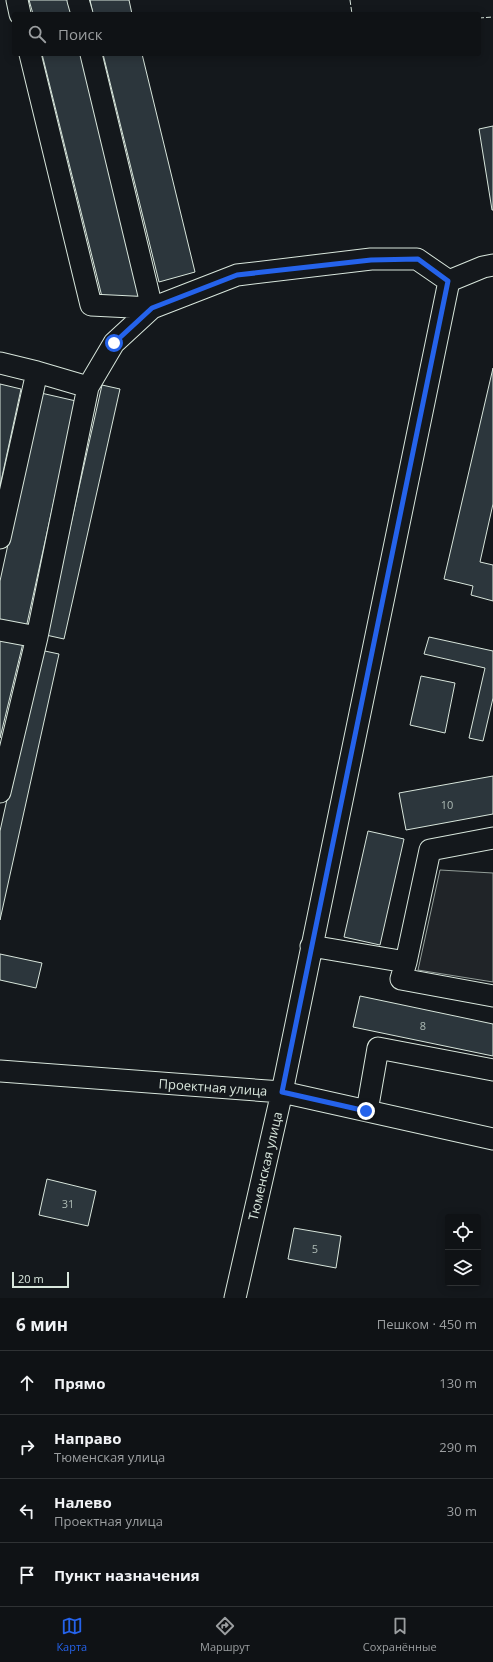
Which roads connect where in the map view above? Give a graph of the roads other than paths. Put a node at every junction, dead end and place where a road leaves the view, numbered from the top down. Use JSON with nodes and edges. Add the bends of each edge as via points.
{"nodes":[{"id":1,"x":17,"y":0,"type":"edge"},
{"id":2,"x":78,"y":0,"type":"edge"},
{"id":3,"x":20,"y":12,"type":"edge"},
{"id":4,"x":81,"y":12,"type":"edge"},
{"id":5,"x":30,"y":56,"type":"edge"},
{"id":6,"x":91,"y":56,"type":"edge"},
{"id":7,"x":490,"y":269,"type":"edge"},
{"id":8,"x":448,"y":281,"type":"junction"},
{"id":9,"x":152,"y":308,"type":"junction"},
{"id":10,"x":0,"y":363,"type":"edge"},
{"id":11,"x":37,"y":372,"type":"junction"},
{"id":12,"x":88,"y":387,"type":"junction"},
{"id":13,"x":0,"y":538,"type":"edge"},
{"id":14,"x":0,"y":630,"type":"edge"},
{"id":15,"x":37,"y":637,"type":"junction"},
{"id":16,"x":0,"y":792,"type":"edge"},
{"id":17,"x":493,"y":838,"type":"edge"},
{"id":18,"x":311,"y":946,"type":"junction"},
{"id":19,"x":406,"y":962,"type":"junction"},
{"id":20,"x":493,"y":996,"type":"edge"},
{"id":21,"x":493,"y":1070,"type":"edge"},
{"id":22,"x":0,"y":1071,"type":"edge"},
{"id":23,"x":282,"y":1092,"type":"junction"},
{"id":24,"x":366,"y":1111,"type":"junction"},
{"id":25,"x":493,"y":1139,"type":"edge"},
{"id":26,"x":235,"y":1298,"type":"edge"}],
"edges":[{"from":1,"to":3,"type":"street"},
{"from":2,"to":4,"type":"street"},
{"from":5,"to":9,"type":"street","via":[[91,305]]},
{"from":6,"to":9,"type":"street"},
{"from":7,"to":8,"type":"street"},
{"from":8,"to":9,"type":"street","via":[[418,259],[371,260],[237,275]]},
{"from":8,"to":18,"type":"street","name":"Тюменская улица"},
{"from":9,"to":12,"type":"street","via":[[114,343]]},
{"from":10,"to":11,"type":"street"},
{"from":11,"to":12,"type":"street"},
{"from":11,"to":13,"type":"street"},
{"from":12,"to":15,"type":"street"},
{"from":14,"to":15,"type":"street"},
{"from":15,"to":16,"type":"street"},
{"from":17,"to":19,"type":"street","via":[[430,850]]},
{"from":18,"to":19,"type":"street"},
{"from":18,"to":23,"type":"street","name":"Тюменская улица"},
{"from":19,"to":20,"type":"street","via":[[401,979]]},
{"from":21,"to":24,"type":"street","via":[[378,1048]]},
{"from":22,"to":23,"type":"street","name":"Проектная улица"},
{"from":23,"to":24,"type":"street","name":"Проектная улица"},
{"from":23,"to":26,"type":"street","name":"Тюменская улица"},
{"from":24,"to":25,"type":"street","name":"Проектная улица"}]}
